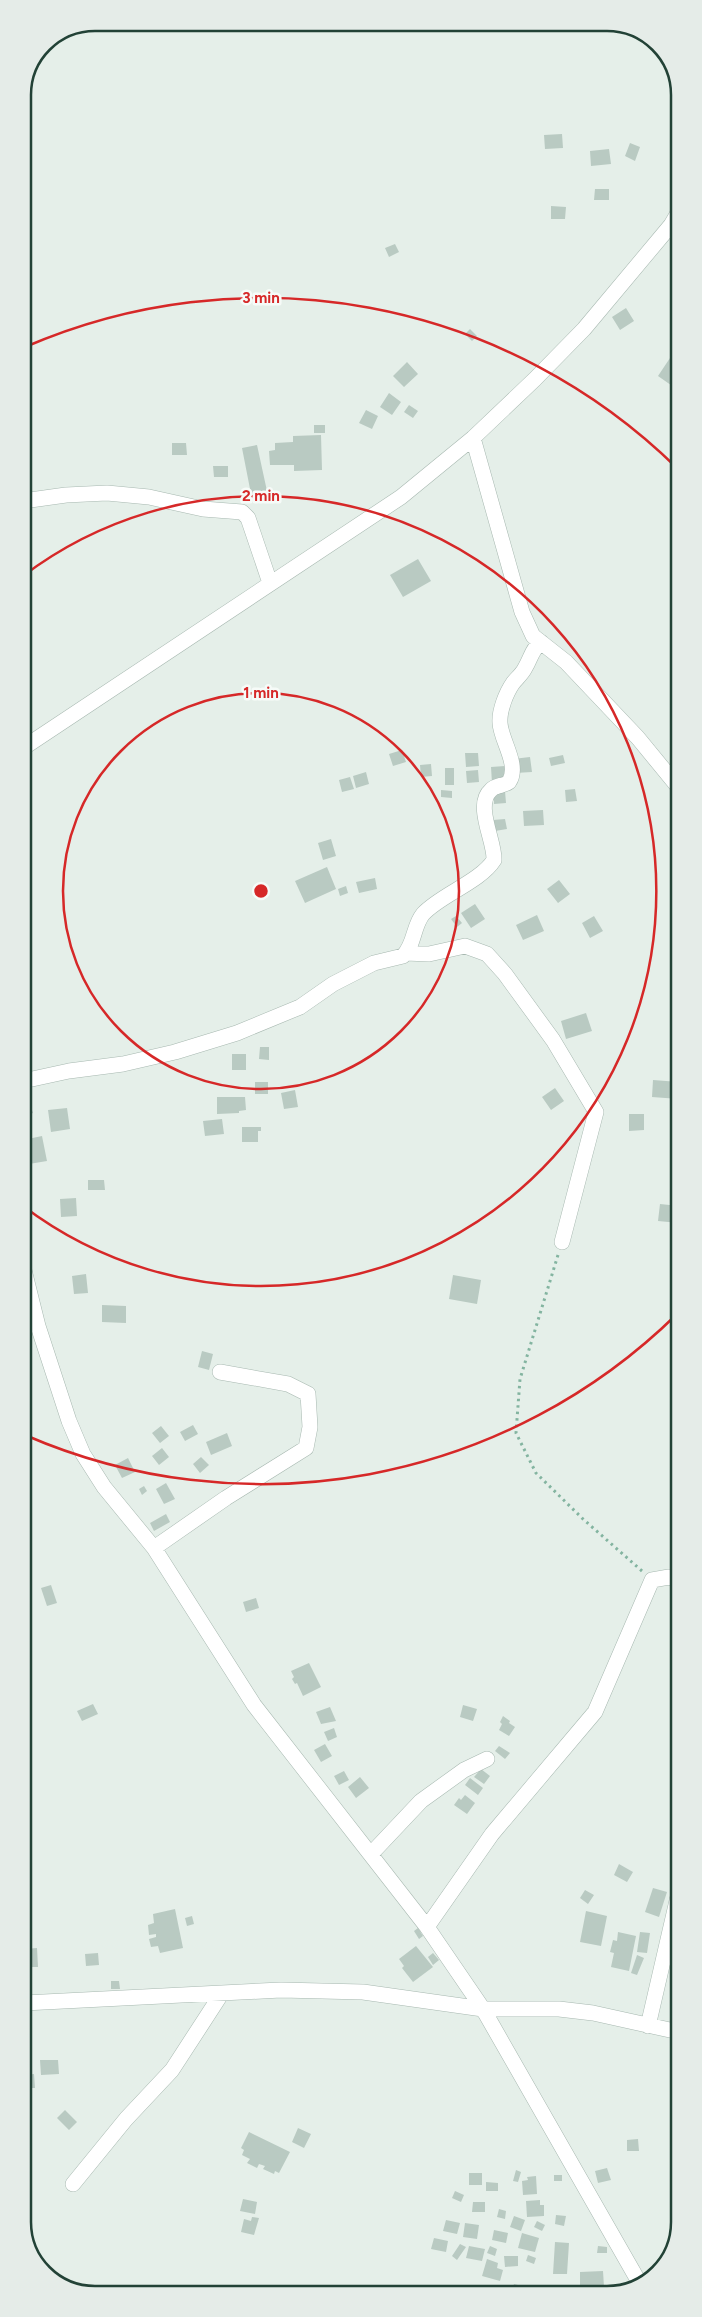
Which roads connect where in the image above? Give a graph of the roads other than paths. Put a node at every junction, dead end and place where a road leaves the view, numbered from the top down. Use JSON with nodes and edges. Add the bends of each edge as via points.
{"nodes":[{"id":1,"x":671,"y":225,"type":"edge"},
{"id":2,"x":472,"y":438,"type":"junction"},
{"id":3,"x":31,"y":500,"type":"edge"},
{"id":4,"x":270,"y":583,"type":"junction"},
{"id":5,"x":541,"y":642,"type":"junction"},
{"id":6,"x":31,"y":743,"type":"edge"},
{"id":7,"x":671,"y":779,"type":"edge"},
{"id":8,"x":406,"y":953,"type":"junction"},
{"id":9,"x":31,"y":1079,"type":"edge"},
{"id":10,"x":562,"y":1242,"type":"road end"},
{"id":11,"x":31,"y":1294,"type":"edge"},
{"id":12,"x":220,"y":1372,"type":"dead end"},
{"id":13,"x":154,"y":1548,"type":"junction"},
{"id":14,"x":671,"y":1578,"type":"edge"},
{"id":15,"x":487,"y":1759,"type":"dead end"},
{"id":16,"x":371,"y":1854,"type":"junction"},
{"id":17,"x":427,"y":1927,"type":"junction"},
{"id":18,"x":671,"y":1927,"type":"edge"},
{"id":19,"x":222,"y":1994,"type":"junction"},
{"id":20,"x":31,"y":2003,"type":"edge"},
{"id":21,"x":483,"y":2009,"type":"junction"},
{"id":22,"x":648,"y":2026,"type":"junction"},
{"id":23,"x":671,"y":2030,"type":"edge"},
{"id":24,"x":73,"y":2184,"type":"dead end"},
{"id":25,"x":637,"y":2278,"type":"edge"}],
"edges":[{"from":1,"to":2,"type":"street","via":[[584,329]]},
{"from":2,"to":4,"type":"street","via":[[401,497]]},
{"from":2,"to":5,"type":"street","via":[[522,612],[533,636]]},
{"from":3,"to":4,"type":"street","via":[[107,493],[244,512]]},
{"from":4,"to":6,"type":"street"},
{"from":5,"to":7,"type":"street","via":[[566,662],[638,738]]},
{"from":5,"to":8,"type":"street","via":[[511,685],[500,717],[512,774],[509,782],[492,788],[486,799],[494,860],[422,916]]},
{"from":8,"to":9,"type":"street","via":[[360,969],[300,1007],[237,1033],[123,1064]]},
{"from":8,"to":10,"type":"street","via":[[429,954],[465,946],[487,954],[552,1040],[596,1112]]},
{"from":11,"to":13,"type":"street","via":[[69,1421],[83,1454],[104,1488]]},
{"from":12,"to":13,"type":"street","via":[[288,1384],[308,1394],[310,1427],[306,1448]]},
{"from":13,"to":16,"type":"street","via":[[254,1705]]},
{"from":14,"to":17,"type":"street","via":[[652,1580],[595,1712],[492,1834]]},
{"from":15,"to":16,"type":"street","via":[[464,1770],[421,1801]]},
{"from":16,"to":17,"type":"street"},
{"from":17,"to":21,"type":"street"},
{"from":18,"to":22,"type":"street"},
{"from":19,"to":20,"type":"street"},
{"from":19,"to":21,"type":"street","via":[[281,1990],[363,1992]]},
{"from":19,"to":24,"type":"street","via":[[172,2070]]},
{"from":21,"to":22,"type":"street","via":[[559,2009]]},
{"from":21,"to":25,"type":"street"},
{"from":22,"to":23,"type":"street"}]}
